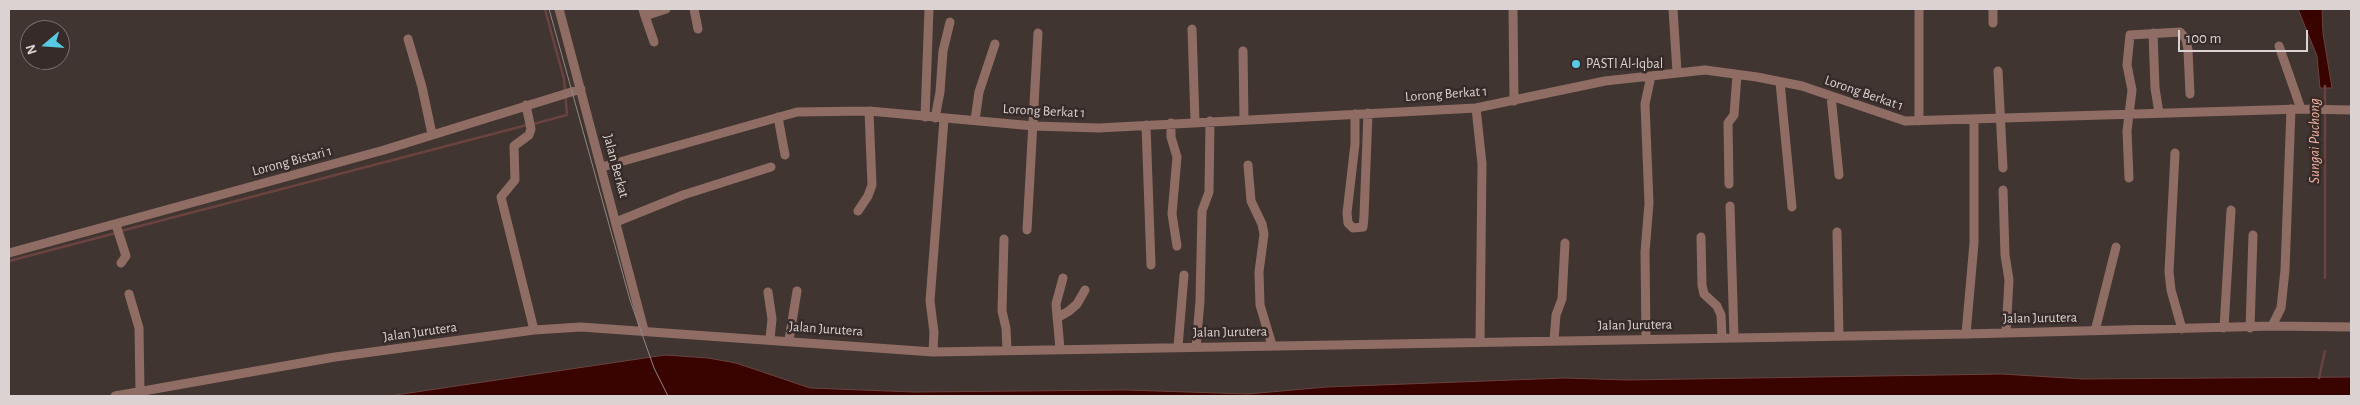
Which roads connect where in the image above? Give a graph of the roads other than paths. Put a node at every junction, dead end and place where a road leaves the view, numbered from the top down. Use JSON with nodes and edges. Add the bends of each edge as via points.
{"nodes":[{"id":1,"x":558,"y":9,"type":"edge"},
{"id":2,"x":666,"y":9,"type":"edge"},
{"id":3,"x":694,"y":9,"type":"edge"},
{"id":4,"x":929,"y":9,"type":"edge"},
{"id":5,"x":1513,"y":9,"type":"edge"},
{"id":6,"x":1673,"y":9,"type":"edge"},
{"id":7,"x":1919,"y":9,"type":"edge"},
{"id":8,"x":1993,"y":9,"type":"edge"},
{"id":9,"x":644,"y":12,"type":"edge"},
{"id":10,"x":950,"y":22,"type":"dead end"},
{"id":11,"x":1993,"y":23,"type":"dead end"},
{"id":12,"x":698,"y":29,"type":"dead end"},
{"id":13,"x":1192,"y":29,"type":"dead end"},
{"id":14,"x":1038,"y":33,"type":"dead end"},
{"id":15,"x":2153,"y":33,"type":"junction"},
{"id":16,"x":408,"y":39,"type":"dead end"},
{"id":17,"x":654,"y":42,"type":"dead end"},
{"id":18,"x":995,"y":44,"type":"dead end"},
{"id":19,"x":2279,"y":46,"type":"dead end"},
{"id":20,"x":1243,"y":51,"type":"dead end"},
{"id":21,"x":1998,"y":71,"type":"dead end"},
{"id":22,"x":1677,"y":72,"type":"junction"},
{"id":23,"x":1737,"y":75,"type":"junction"},
{"id":24,"x":1652,"y":76,"type":"junction"},
{"id":25,"x":1780,"y":82,"type":"junction"},
{"id":26,"x":577,"y":90,"type":"junction"},
{"id":27,"x":2190,"y":94,"type":"dead end"},
{"id":28,"x":1830,"y":96,"type":"junction"},
{"id":29,"x":1514,"y":101,"type":"junction"},
{"id":30,"x":526,"y":105,"type":"junction"},
{"id":31,"x":1476,"y":108,"type":"junction"},
{"id":32,"x":2301,"y":109,"type":"junction"},
{"id":33,"x":2291,"y":110,"type":"junction"},
{"id":34,"x":2351,"y":110,"type":"edge"},
{"id":35,"x":869,"y":112,"type":"junction"},
{"id":36,"x":1368,"y":113,"type":"junction"},
{"id":37,"x":2160,"y":113,"type":"junction"},
{"id":38,"x":1355,"y":114,"type":"junction"},
{"id":39,"x":2129,"y":114,"type":"junction"},
{"id":40,"x":778,"y":117,"type":"junction"},
{"id":41,"x":925,"y":117,"type":"junction"},
{"id":42,"x":939,"y":118,"type":"junction"},
{"id":43,"x":2002,"y":118,"type":"junction"},
{"id":44,"x":1244,"y":119,"type":"junction"},
{"id":45,"x":1974,"y":119,"type":"junction"},
{"id":46,"x":975,"y":120,"type":"junction"},
{"id":47,"x":1196,"y":121,"type":"junction"},
{"id":48,"x":1210,"y":121,"type":"junction"},
{"id":49,"x":1919,"y":121,"type":"junction"},
{"id":50,"x":1171,"y":123,"type":"junction"},
{"id":51,"x":1146,"y":125,"type":"junction"},
{"id":52,"x":1034,"y":126,"type":"junction"},
{"id":53,"x":432,"y":134,"type":"junction"},
{"id":54,"x":2175,"y":152,"type":"dead end"},
{"id":55,"x":785,"y":155,"type":"dead end"},
{"id":56,"x":1248,"y":165,"type":"dead end"},
{"id":57,"x":602,"y":167,"type":"junction"},
{"id":58,"x":771,"y":167,"type":"dead end"},
{"id":59,"x":2003,"y":168,"type":"dead end"},
{"id":60,"x":1839,"y":176,"type":"dead end"},
{"id":61,"x":2129,"y":178,"type":"dead end"},
{"id":62,"x":1729,"y":184,"type":"dead end"},
{"id":63,"x":2003,"y":190,"type":"dead end"},
{"id":64,"x":1730,"y":206,"type":"dead end"},
{"id":65,"x":1792,"y":207,"type":"dead end"},
{"id":66,"x":2231,"y":210,"type":"dead end"},
{"id":67,"x":858,"y":211,"type":"dead end"},
{"id":68,"x":616,"y":222,"type":"junction"},
{"id":69,"x":117,"y":227,"type":"junction"},
{"id":70,"x":1027,"y":230,"type":"dead end"},
{"id":71,"x":1837,"y":232,"type":"dead end"},
{"id":72,"x":2253,"y":235,"type":"dead end"},
{"id":73,"x":1701,"y":237,"type":"dead end"},
{"id":74,"x":1004,"y":239,"type":"dead end"},
{"id":75,"x":1565,"y":243,"type":"dead end"},
{"id":76,"x":1177,"y":246,"type":"dead end"},
{"id":77,"x":2116,"y":247,"type":"dead end"},
{"id":78,"x":9,"y":253,"type":"edge"},
{"id":79,"x":121,"y":263,"type":"dead end"},
{"id":80,"x":1151,"y":265,"type":"dead end"},
{"id":81,"x":1184,"y":275,"type":"dead end"},
{"id":82,"x":1063,"y":278,"type":"dead end"},
{"id":83,"x":1085,"y":290,"type":"dead end"},
{"id":84,"x":797,"y":291,"type":"dead end"},
{"id":85,"x":768,"y":292,"type":"dead end"},
{"id":86,"x":130,"y":294,"type":"dead end"},
{"id":87,"x":1057,"y":318,"type":"junction"},
{"id":88,"x":2272,"y":326,"type":"junction"},
{"id":89,"x":2351,"y":327,"type":"edge"},
{"id":90,"x":2224,"y":328,"type":"junction"},
{"id":91,"x":2250,"y":328,"type":"junction"},
{"id":92,"x":2182,"y":329,"type":"junction"},
{"id":93,"x":534,"y":330,"type":"junction"},
{"id":94,"x":644,"y":330,"type":"junction"},
{"id":95,"x":2095,"y":331,"type":"junction"},
{"id":96,"x":2006,"y":333,"type":"junction"},
{"id":97,"x":1966,"y":334,"type":"junction"},
{"id":98,"x":1840,"y":336,"type":"junction"},
{"id":99,"x":1734,"y":337,"type":"junction"},
{"id":100,"x":1722,"y":338,"type":"junction"},
{"id":101,"x":770,"y":339,"type":"junction"},
{"id":102,"x":1646,"y":339,"type":"junction"},
{"id":103,"x":789,"y":340,"type":"junction"},
{"id":104,"x":1554,"y":340,"type":"junction"},
{"id":105,"x":1480,"y":341,"type":"junction"},
{"id":106,"x":1272,"y":345,"type":"junction"},
{"id":107,"x":1178,"y":347,"type":"junction"},
{"id":108,"x":1196,"y":347,"type":"junction"},
{"id":109,"x":1060,"y":349,"type":"junction"},
{"id":110,"x":1007,"y":350,"type":"junction"},
{"id":111,"x":934,"y":352,"type":"junction"},
{"id":112,"x":140,"y":392,"type":"junction"},
{"id":113,"x":115,"y":396,"type":"edge"}],
"edges":[{"from":1,"to":26,"type":"street","name":"Jalan Berkat"},
{"from":2,"to":9,"type":"street"},
{"from":3,"to":12,"type":"street"},
{"from":4,"to":41,"type":"street"},
{"from":5,"to":29,"type":"street"},
{"from":6,"to":22,"type":"street"},
{"from":7,"to":49,"type":"street"},
{"from":8,"to":11,"type":"street"},
{"from":9,"to":17,"type":"street"},
{"from":10,"to":42,"type":"street","via":[[943,51]]},
{"from":13,"to":47,"type":"street"},
{"from":14,"to":52,"type":"street"},
{"from":15,"to":27,"type":"street","via":[[2180,32],[2186,39]]},
{"from":15,"to":37,"type":"street","via":[[2155,88]]},
{"from":15,"to":39,"type":"street","via":[[2130,35],[2127,65],[2132,90]]},
{"from":16,"to":53,"type":"street"},
{"from":18,"to":46,"type":"street","via":[[979,92]]},
{"from":19,"to":32,"type":"street"},
{"from":20,"to":44,"type":"street"},
{"from":21,"to":43,"type":"street"},
{"from":22,"to":23,"type":"street","name":"Lorong Berkat 1","via":[[1706,70]]},
{"from":22,"to":24,"type":"street","name":"Lorong Berkat 1"},
{"from":23,"to":25,"type":"street","name":"Lorong Berkat 1"},
{"from":23,"to":62,"type":"street","via":[[1734,115],[1728,123]]},
{"from":24,"to":29,"type":"street","name":"Lorong Berkat 1","via":[[1605,81]]},
{"from":24,"to":102,"type":"street","via":[[1645,104],[1650,203],[1645,252]]},
{"from":25,"to":28,"type":"street","name":"Lorong Berkat 1"},
{"from":25,"to":65,"type":"street"},
{"from":26,"to":30,"type":"street","name":"Lorong Bistari 1"},
{"from":26,"to":57,"type":"street","name":"Jalan Berkat"},
{"from":28,"to":49,"type":"street","name":"Lorong Berkat 1","via":[[1905,121]]},
{"from":28,"to":60,"type":"street"},
{"from":29,"to":31,"type":"street","name":"Lorong Berkat 1"},
{"from":30,"to":53,"type":"street","name":"Lorong Bistari 1"},
{"from":30,"to":93,"type":"street","via":[[531,129],[529,135],[514,146],[515,180],[501,197]]},
{"from":31,"to":36,"type":"street","name":"Lorong Berkat 1"},
{"from":31,"to":105,"type":"street","via":[[1482,164]]},
{"from":32,"to":33,"type":"street","name":"Lorong Berkat 1"},
{"from":32,"to":34,"type":"street","name":"Lorong Berkat 1"},
{"from":33,"to":37,"type":"street","name":"Lorong Berkat 1"},
{"from":33,"to":88,"type":"street","via":[[2285,270],[2281,308]]},
{"from":35,"to":40,"type":"street","name":"Lorong Berkat 1","via":[[797,112]]},
{"from":35,"to":41,"type":"street","name":"Lorong Berkat 1"},
{"from":35,"to":67,"type":"street","via":[[872,185]]},
{"from":36,"to":38,"type":"street","name":"Lorong Berkat 1"},
{"from":36,"to":38,"type":"street","via":[[1363,227],[1353,228],[1348,223],[1347,213]]},
{"from":37,"to":39,"type":"street","name":"Lorong Berkat 1"},
{"from":38,"to":44,"type":"street","name":"Lorong Berkat 1"},
{"from":39,"to":43,"type":"street","name":"Lorong Berkat 1"},
{"from":39,"to":61,"type":"street"},
{"from":40,"to":55,"type":"street"},
{"from":40,"to":57,"type":"street","name":"Lorong Berkat 1"},
{"from":41,"to":42,"type":"street","name":"Lorong Berkat 1"},
{"from":42,"to":46,"type":"street","name":"Lorong Berkat 1"},
{"from":42,"to":111,"type":"street","via":[[930,301]]},
{"from":43,"to":45,"type":"street","name":"Lorong Berkat 1"},
{"from":43,"to":59,"type":"street"},
{"from":44,"to":48,"type":"street","name":"Lorong Berkat 1"},
{"from":45,"to":49,"type":"street","name":"Lorong Berkat 1"},
{"from":45,"to":97,"type":"street","via":[[1974,243]]},
{"from":46,"to":52,"type":"street","name":"Lorong Berkat 1"},
{"from":47,"to":48,"type":"street","name":"Lorong Berkat 1"},
{"from":47,"to":50,"type":"street","name":"Lorong Berkat 1"},
{"from":48,"to":108,"type":"street","via":[[1209,192],[1202,211]]},
{"from":50,"to":51,"type":"street","name":"Lorong Berkat 1"},
{"from":50,"to":76,"type":"street","via":[[1177,157],[1172,214]]},
{"from":51,"to":52,"type":"street","name":"Lorong Berkat 1","via":[[1099,128]]},
{"from":51,"to":80,"type":"street"},
{"from":52,"to":70,"type":"street","via":[[1030,144]]},
{"from":53,"to":69,"type":"street","name":"Lorong Bistari 1"},
{"from":54,"to":92,"type":"street","via":[[2169,272]]},
{"from":56,"to":106,"type":"street","via":[[1251,201],[1264,234],[1258,272],[1260,305]]},
{"from":57,"to":68,"type":"street","name":"Jalan Berkat"},
{"from":58,"to":68,"type":"street","via":[[683,195]]},
{"from":63,"to":96,"type":"street","via":[[2009,280]]},
{"from":64,"to":99,"type":"street"},
{"from":66,"to":90,"type":"street"},
{"from":68,"to":94,"type":"street","name":"Jalan Berkat"},
{"from":69,"to":78,"type":"street","name":"Lorong Bistari 1"},
{"from":69,"to":79,"type":"street","via":[[126,256]]},
{"from":71,"to":98,"type":"street"},
{"from":72,"to":91,"type":"street"},
{"from":73,"to":100,"type":"street","via":[[1702,285],[1704,294],[1717,306],[1721,315]]},
{"from":74,"to":110,"type":"street","via":[[1002,311]]},
{"from":75,"to":104,"type":"street","via":[[1562,299],[1556,315]]},
{"from":77,"to":95,"type":"street"},
{"from":81,"to":107,"type":"street"},
{"from":82,"to":87,"type":"street","via":[[1057,297]]},
{"from":83,"to":87,"type":"street","via":[[1069,311]]},
{"from":84,"to":103,"type":"street"},
{"from":85,"to":101,"type":"street","via":[[772,319]]},
{"from":86,"to":112,"type":"street","via":[[139,328]]},
{"from":87,"to":109,"type":"street"},
{"from":88,"to":89,"type":"street","name":"Jalan Jurutera"},
{"from":88,"to":91,"type":"street","name":"Jalan Jurutera"},
{"from":90,"to":91,"type":"street","name":"Jalan Jurutera"},
{"from":90,"to":92,"type":"street","name":"Jalan Jurutera"},
{"from":92,"to":95,"type":"street","name":"Jalan Jurutera"},
{"from":93,"to":94,"type":"street","name":"Jalan Jurutera","via":[[581,327]]},
{"from":93,"to":112,"type":"street","name":"Jalan Jurutera","via":[[335,357]]},
{"from":94,"to":101,"type":"street","name":"Jalan Jurutera"},
{"from":95,"to":96,"type":"street","name":"Jalan Jurutera"},
{"from":96,"to":97,"type":"street","name":"Jalan Jurutera"},
{"from":97,"to":98,"type":"street","name":"Jalan Jurutera"},
{"from":98,"to":99,"type":"street","name":"Jalan Jurutera"},
{"from":99,"to":100,"type":"street","name":"Jalan Jurutera"},
{"from":100,"to":102,"type":"street","name":"Jalan Jurutera"},
{"from":101,"to":103,"type":"street","name":"Jalan Jurutera"},
{"from":102,"to":104,"type":"street","name":"Jalan Jurutera"},
{"from":103,"to":111,"type":"street","name":"Jalan Jurutera"},
{"from":104,"to":105,"type":"street","name":"Jalan Jurutera"},
{"from":105,"to":106,"type":"street","name":"Jalan Jurutera"},
{"from":106,"to":108,"type":"street","name":"Jalan Jurutera"},
{"from":107,"to":108,"type":"street","name":"Jalan Jurutera"},
{"from":107,"to":109,"type":"street","name":"Jalan Jurutera"},
{"from":109,"to":110,"type":"street","name":"Jalan Jurutera"},
{"from":110,"to":111,"type":"street","name":"Jalan Jurutera"},
{"from":112,"to":113,"type":"street","name":"Jalan Jurutera"}]}
